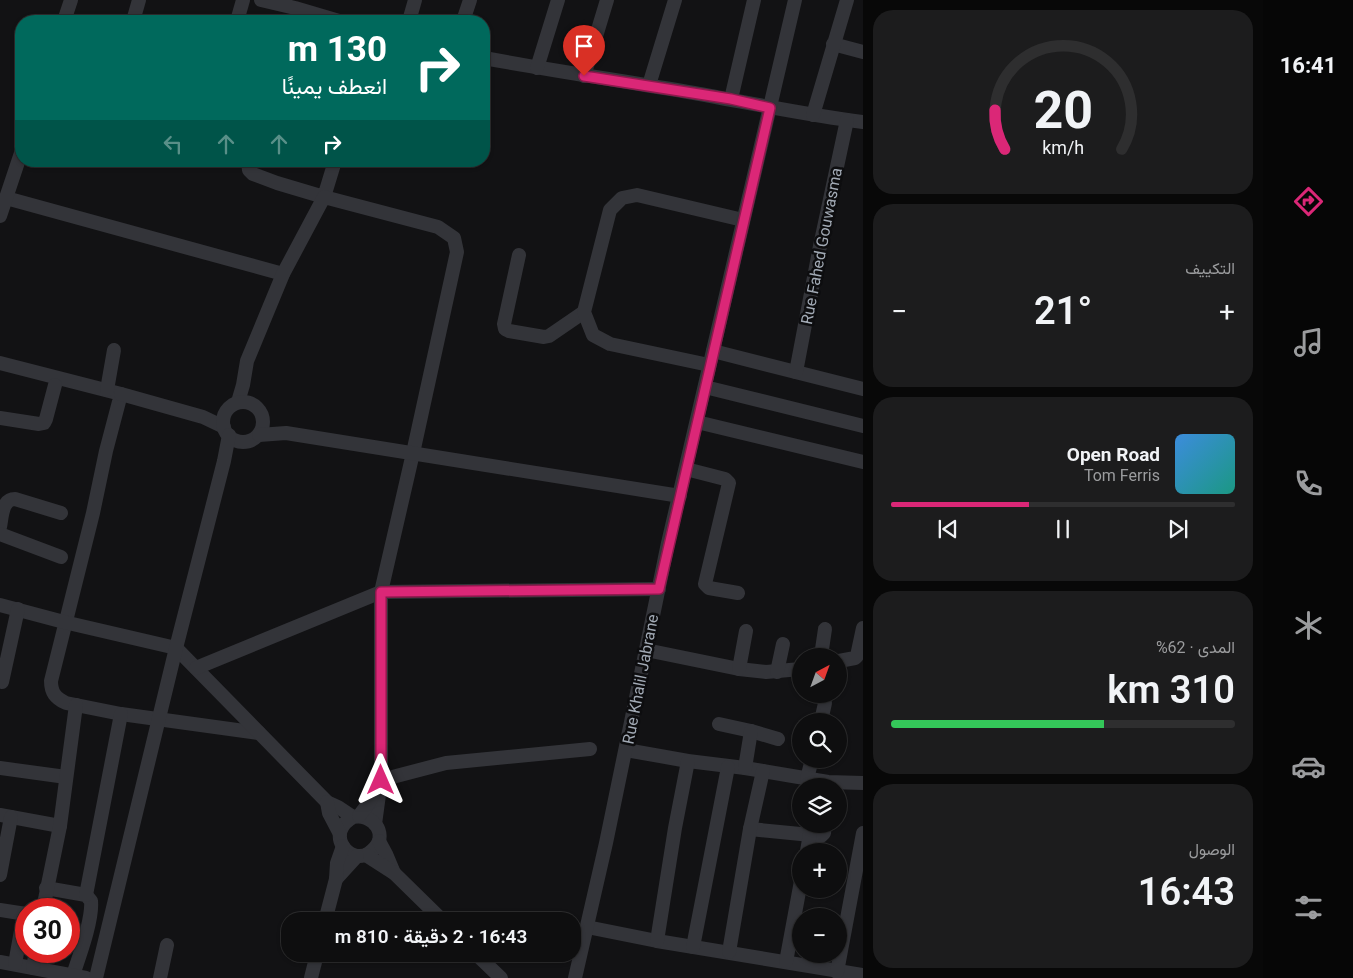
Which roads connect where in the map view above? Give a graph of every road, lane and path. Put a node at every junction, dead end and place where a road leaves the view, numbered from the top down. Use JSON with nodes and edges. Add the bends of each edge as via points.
{"nodes":[{"id":1,"x":71,"y":0,"type":"edge"},
{"id":2,"x":139,"y":0,"type":"edge"},
{"id":3,"x":243,"y":0,"type":"edge"},
{"id":4,"x":261,"y":0,"type":"edge"},
{"id":5,"x":415,"y":0,"type":"edge"},
{"id":6,"x":470,"y":0,"type":"edge"},
{"id":7,"x":558,"y":0,"type":"edge"},
{"id":8,"x":607,"y":0,"type":"edge"},
{"id":9,"x":675,"y":0,"type":"edge"},
{"id":10,"x":754,"y":0,"type":"edge"},
{"id":11,"x":795,"y":0,"type":"edge"},
{"id":12,"x":848,"y":0,"type":"edge"},
{"id":13,"x":294,"y":10,"type":"edge"},
{"id":14,"x":66,"y":15,"type":"edge"},
{"id":15,"x":134,"y":15,"type":"edge"},
{"id":16,"x":239,"y":15,"type":"edge"},
{"id":17,"x":314,"y":15,"type":"edge"},
{"id":18,"x":411,"y":15,"type":"edge"},
{"id":19,"x":465,"y":15,"type":"edge"},
{"id":20,"x":834,"y":44,"type":"junction"},
{"id":21,"x":863,"y":52,"type":"edge"},
{"id":22,"x":490,"y":59,"type":"edge"},
{"id":23,"x":537,"y":68,"type":"junction"},
{"id":24,"x":584,"y":76,"type":"junction"},
{"id":25,"x":649,"y":85,"type":"junction"},
{"id":26,"x":731,"y":99,"type":"junction"},
{"id":27,"x":770,"y":108,"type":"junction"},
{"id":28,"x":813,"y":115,"type":"junction"},
{"id":29,"x":846,"y":120,"type":"junction"},
{"id":30,"x":863,"y":122,"type":"edge"},
{"id":31,"x":16,"y":167,"type":"edge"},
{"id":32,"x":249,"y":167,"type":"edge"},
{"id":33,"x":333,"y":167,"type":"edge"},
{"id":34,"x":324,"y":197,"type":"junction"},
{"id":35,"x":6,"y":198,"type":"junction"},
{"id":36,"x":0,"y":216,"type":"edge"},
{"id":37,"x":744,"y":220,"type":"junction"},
{"id":38,"x":519,"y":255,"type":"dead end"},
{"id":39,"x":283,"y":274,"type":"junction"},
{"id":40,"x":584,"y":312,"type":"junction"},
{"id":41,"x":114,"y":350,"type":"dead end"},
{"id":42,"x":713,"y":351,"type":"junction"},
{"id":43,"x":0,"y":363,"type":"edge"},
{"id":44,"x":709,"y":365,"type":"junction"},
{"id":45,"x":796,"y":372,"type":"junction"},
{"id":46,"x":55,"y":384,"type":"dead end"},
{"id":47,"x":706,"y":387,"type":"junction"},
{"id":48,"x":863,"y":389,"type":"edge"},
{"id":49,"x":107,"y":390,"type":"junction"},
{"id":50,"x":121,"y":394,"type":"junction"},
{"id":51,"x":244,"y":402,"type":"junction"},
{"id":52,"x":0,"y":418,"type":"edge"},
{"id":53,"x":264,"y":420,"type":"junction"},
{"id":54,"x":698,"y":422,"type":"junction"},
{"id":55,"x":226,"y":426,"type":"junction"},
{"id":56,"x":863,"y":426,"type":"edge"},
{"id":57,"x":286,"y":433,"type":"junction"},
{"id":58,"x":259,"y":434,"type":"junction"},
{"id":59,"x":245,"y":442,"type":"junction"},
{"id":60,"x":413,"y":453,"type":"junction"},
{"id":61,"x":224,"y":462,"type":"junction"},
{"id":62,"x":863,"y":462,"type":"edge"},
{"id":63,"x":686,"y":469,"type":"junction"},
{"id":64,"x":680,"y":496,"type":"junction"},
{"id":65,"x":61,"y":513,"type":"dead end"},
{"id":66,"x":0,"y":527,"type":"edge"},
{"id":67,"x":0,"y":534,"type":"edge"},
{"id":68,"x":61,"y":556,"type":"dead end"},
{"id":69,"x":659,"y":589,"type":"junction"},
{"id":70,"x":381,"y":592,"type":"junction"},
{"id":71,"x":738,"y":593,"type":"dead end"},
{"id":72,"x":0,"y":605,"type":"edge"},
{"id":73,"x":18,"y":609,"type":"junction"},
{"id":74,"x":64,"y":622,"type":"junction"},
{"id":75,"x":863,"y":628,"type":"edge"},
{"id":76,"x":825,"y":629,"type":"dead end"},
{"id":77,"x":746,"y":631,"type":"dead end"},
{"id":78,"x":783,"y":644,"type":"dead end"},
{"id":79,"x":176,"y":648,"type":"junction"},
{"id":80,"x":822,"y":648,"type":"edge"},
{"id":81,"x":646,"y":650,"type":"junction"},
{"id":82,"x":848,"y":660,"type":"edge"},
{"id":83,"x":196,"y":668,"type":"junction"},
{"id":84,"x":739,"y":669,"type":"junction"},
{"id":85,"x":792,"y":670,"type":"edge"},
{"id":86,"x":777,"y":672,"type":"junction"},
{"id":87,"x":2,"y":682,"type":"dead end"},
{"id":88,"x":825,"y":703,"type":"dead end"},
{"id":89,"x":76,"y":705,"type":"junction"},
{"id":90,"x":823,"y":713,"type":"edge"},
{"id":91,"x":121,"y":714,"type":"junction"},
{"id":92,"x":159,"y":719,"type":"junction"},
{"id":93,"x":720,"y":724,"type":"dead end"},
{"id":94,"x":751,"y":731,"type":"junction"},
{"id":95,"x":259,"y":733,"type":"junction"},
{"id":96,"x":778,"y":739,"type":"dead end"},
{"id":97,"x":590,"y":749,"type":"dead end"},
{"id":98,"x":626,"y":750,"type":"junction"},
{"id":99,"x":688,"y":761,"type":"junction"},
{"id":100,"x":728,"y":767,"type":"junction"},
{"id":101,"x":0,"y":768,"type":"edge"},
{"id":102,"x":745,"y":768,"type":"junction"},
{"id":103,"x":763,"y":771,"type":"junction"},
{"id":104,"x":66,"y":777,"type":"junction"},
{"id":105,"x":802,"y":778,"type":"edge"},
{"id":106,"x":381,"y":780,"type":"junction"},
{"id":107,"x":847,"y":783,"type":"edge"},
{"id":108,"x":863,"y":783,"type":"edge"},
{"id":109,"x":326,"y":802,"type":"junction"},
{"id":110,"x":5,"y":816,"type":"edge"},
{"id":111,"x":356,"y":816,"type":"junction"},
{"id":112,"x":376,"y":824,"type":"junction"},
{"id":113,"x":60,"y":826,"type":"junction"},
{"id":114,"x":750,"y":829,"type":"junction"},
{"id":115,"x":823,"y":833,"type":"edge"},
{"id":116,"x":863,"y":833,"type":"edge"},
{"id":117,"x":810,"y":834,"type":"junction"},
{"id":118,"x":341,"y":840,"type":"junction"},
{"id":119,"x":379,"y":841,"type":"junction"},
{"id":120,"x":808,"y":843,"type":"edge"},
{"id":121,"x":362,"y":855,"type":"junction"},
{"id":122,"x":394,"y":873,"type":"junction"},
{"id":123,"x":0,"y":875,"type":"edge"},
{"id":124,"x":336,"y":879,"type":"junction"},
{"id":125,"x":46,"y":888,"type":"junction"},
{"id":126,"x":86,"y":895,"type":"junction"},
{"id":127,"x":45,"y":898,"type":"edge"},
{"id":128,"x":798,"y":898,"type":"edge"},
{"id":129,"x":0,"y":910,"type":"edge"},
{"id":130,"x":15,"y":912,"type":"edge"},
{"id":131,"x":327,"y":912,"type":"edge"},
{"id":132,"x":434,"y":912,"type":"edge"},
{"id":133,"x":587,"y":927,"type":"junction"},
{"id":134,"x":656,"y":941,"type":"junction"},
{"id":135,"x":167,"y":945,"type":"dead end"},
{"id":136,"x":692,"y":947,"type":"junction"},
{"id":137,"x":728,"y":952,"type":"junction"},
{"id":138,"x":15,"y":959,"type":"edge"},
{"id":139,"x":0,"y":962,"type":"edge"},
{"id":140,"x":315,"y":962,"type":"edge"},
{"id":141,"x":484,"y":962,"type":"edge"},
{"id":142,"x":786,"y":962,"type":"junction"},
{"id":143,"x":34,"y":963,"type":"edge"},
{"id":144,"x":14,"y":964,"type":"junction"},
{"id":145,"x":33,"y":968,"type":"junction"},
{"id":146,"x":837,"y":972,"type":"junction"},
{"id":147,"x":863,"y":975,"type":"edge"},
{"id":148,"x":79,"y":977,"type":"edge"},
{"id":149,"x":96,"y":978,"type":"edge"},
{"id":150,"x":160,"y":978,"type":"edge"},
{"id":151,"x":311,"y":978,"type":"edge"},
{"id":152,"x":501,"y":978,"type":"edge"},
{"id":153,"x":575,"y":978,"type":"edge"}],
"edges":[{"from":1,"to":14,"type":"street"},
{"from":2,"to":15,"type":"street"},
{"from":3,"to":16,"type":"street"},
{"from":4,"to":13,"type":"street"},
{"from":5,"to":18,"type":"street"},
{"from":6,"to":19,"type":"street"},
{"from":7,"to":23,"type":"street"},
{"from":8,"to":24,"type":"street"},
{"from":9,"to":25,"type":"street"},
{"from":10,"to":26,"type":"street"},
{"from":11,"to":27,"type":"street","name":"Rue Khalil Jabrane"},
{"from":12,"to":20,"type":"street"},
{"from":13,"to":17,"type":"street"},
{"from":20,"to":21,"type":"street"},
{"from":20,"to":28,"type":"street"},
{"from":22,"to":23,"type":"street"},
{"from":23,"to":24,"type":"street"},
{"from":24,"to":25,"type":"street"},
{"from":25,"to":26,"type":"street"},
{"from":26,"to":27,"type":"street"},
{"from":27,"to":28,"type":"street"},
{"from":27,"to":37,"type":"street","name":"Rue Khalil Jabrane"},
{"from":28,"to":29,"type":"street"},
{"from":29,"to":30,"type":"street"},
{"from":29,"to":45,"type":"street","name":"Rue Fahed Gouwasma"},
{"from":31,"to":35,"type":"street"},
{"from":32,"to":34,"type":"street","via":[[253,174]]},
{"from":33,"to":34,"type":"street"},
{"from":34,"to":39,"type":"street"},
{"from":34,"to":60,"type":"street","via":[[438,227],[454,238],[458,252]]},
{"from":35,"to":36,"type":"street"},
{"from":35,"to":39,"type":"street"},
{"from":37,"to":40,"type":"street","via":[[637,195],[622,198],[610,210]]},
{"from":37,"to":42,"type":"street","name":"Rue Khalil Jabrane"},
{"from":38,"to":40,"type":"street","via":[[505,329],[544,337]]},
{"from":39,"to":51,"type":"street","via":[[247,361]]},
{"from":40,"to":44,"type":"street","via":[[593,334],[610,344]]},
{"from":41,"to":49,"type":"street"},
{"from":42,"to":44,"type":"street","name":"Rue Khalil Jabrane"},
{"from":42,"to":45,"type":"street"},
{"from":43,"to":49,"type":"street"},
{"from":44,"to":47,"type":"street","name":"Rue Khalil Jabrane"},
{"from":45,"to":48,"type":"street"},
{"from":46,"to":52,"type":"street","via":[[44,423]]},
{"from":47,"to":54,"type":"street","name":"Rue Khalil Jabrane"},
{"from":47,"to":56,"type":"street"},
{"from":49,"to":50,"type":"street"},
{"from":50,"to":55,"type":"street"},
{"from":50,"to":74,"type":"street"},
{"from":51,"to":53,"type":"street","via":[[260,410]]},
{"from":51,"to":55,"type":"street","via":[[230,407]]},
{"from":53,"to":57,"type":"street"},
{"from":53,"to":58,"type":"street"},
{"from":54,"to":62,"type":"street"},
{"from":54,"to":63,"type":"street","name":"Rue Khalil Jabrane"},
{"from":55,"to":59,"type":"street","via":[[236,440]]},
{"from":55,"to":61,"type":"street"},
{"from":57,"to":58,"type":"street"},
{"from":57,"to":60,"type":"street"},
{"from":58,"to":59,"type":"street"},
{"from":59,"to":61,"type":"street"},
{"from":60,"to":64,"type":"street"},
{"from":60,"to":70,"type":"street"},
{"from":61,"to":79,"type":"street"},
{"from":63,"to":64,"type":"street","name":"Rue Khalil Jabrane"},
{"from":63,"to":71,"type":"street","via":[[725,479],[729,483],[706,584],[709,588]]},
{"from":64,"to":69,"type":"street","name":"Rue Khalil Jabrane"},
{"from":65,"to":66,"type":"street","via":[[10,499],[4,507]]},
{"from":67,"to":68,"type":"street"},
{"from":69,"to":70,"type":"street"},
{"from":69,"to":81,"type":"street","name":"Rue Khalil Jabrane"},
{"from":70,"to":83,"type":"street"},
{"from":70,"to":106,"type":"street"},
{"from":72,"to":73,"type":"street"},
{"from":73,"to":74,"type":"street"},
{"from":73,"to":87,"type":"street"},
{"from":74,"to":79,"type":"street"},
{"from":74,"to":89,"type":"street","via":[[51,687],[59,700]]},
{"from":75,"to":82,"type":"street","via":[[857,656]]},
{"from":76,"to":80,"type":"street"},
{"from":77,"to":84,"type":"street"},
{"from":78,"to":86,"type":"street"},
{"from":79,"to":83,"type":"street"},
{"from":79,"to":92,"type":"street"},
{"from":81,"to":84,"type":"street"},
{"from":81,"to":98,"type":"street","name":"Rue Khalil Jabrane"},
{"from":83,"to":95,"type":"street"},
{"from":84,"to":86,"type":"street"},
{"from":85,"to":86,"type":"street"},
{"from":88,"to":90,"type":"street"},
{"from":89,"to":91,"type":"street"},
{"from":89,"to":104,"type":"street"},
{"from":91,"to":92,"type":"street"},
{"from":91,"to":126,"type":"street"},
{"from":92,"to":95,"type":"street"},
{"from":92,"to":149,"type":"street"},
{"from":93,"to":94,"type":"street"},
{"from":94,"to":96,"type":"street"},
{"from":94,"to":102,"type":"street"},
{"from":95,"to":109,"type":"street"},
{"from":97,"to":106,"type":"street","via":[[446,763]]},
{"from":98,"to":99,"type":"street"},
{"from":98,"to":133,"type":"street","name":"Rue Khalil Jabrane"},
{"from":99,"to":100,"type":"street"},
{"from":99,"to":134,"type":"street"},
{"from":100,"to":102,"type":"street"},
{"from":100,"to":136,"type":"street"},
{"from":101,"to":104,"type":"street"},
{"from":102,"to":103,"type":"street"},
{"from":103,"to":105,"type":"street"},
{"from":103,"to":114,"type":"street"},
{"from":104,"to":113,"type":"street"},
{"from":106,"to":111,"type":"street","via":[[368,804]]},
{"from":106,"to":112,"type":"street"},
{"from":107,"to":108,"type":"street"},
{"from":109,"to":111,"type":"street"},
{"from":109,"to":118,"type":"street"},
{"from":110,"to":113,"type":"street"},
{"from":110,"to":123,"type":"street"},
{"from":111,"to":112,"type":"street"},
{"from":111,"to":118,"type":"street","via":[[342,827]]},
{"from":112,"to":119,"type":"street"},
{"from":113,"to":125,"type":"street"},
{"from":114,"to":117,"type":"street"},
{"from":114,"to":137,"type":"street"},
{"from":115,"to":117,"type":"street","via":[[821,836]]},
{"from":116,"to":146,"type":"street"},
{"from":117,"to":120,"type":"street"},
{"from":118,"to":121,"type":"street","via":[[349,852]]},
{"from":118,"to":124,"type":"street"},
{"from":119,"to":121,"type":"street","via":[[374,850]]},
{"from":119,"to":122,"type":"street"},
{"from":121,"to":122,"type":"street"},
{"from":121,"to":124,"type":"street"},
{"from":122,"to":132,"type":"street"},
{"from":124,"to":131,"type":"street"},
{"from":125,"to":126,"type":"street"},
{"from":125,"to":127,"type":"street"},
{"from":126,"to":148,"type":"street","via":[[91,901],[90,914]]},
{"from":128,"to":142,"type":"street"},
{"from":129,"to":130,"type":"street"},
{"from":133,"to":134,"type":"street"},
{"from":133,"to":153,"type":"street","name":"Rue Khalil Jabrane"},
{"from":134,"to":136,"type":"street"},
{"from":135,"to":150,"type":"street"},
{"from":136,"to":137,"type":"street"},
{"from":137,"to":142,"type":"street"},
{"from":138,"to":144,"type":"street"},
{"from":139,"to":144,"type":"street"},
{"from":140,"to":151,"type":"street"},
{"from":141,"to":152,"type":"street"},
{"from":142,"to":146,"type":"street"},
{"from":143,"to":145,"type":"street"},
{"from":144,"to":145,"type":"street"},
{"from":145,"to":148,"type":"street"},
{"from":146,"to":147,"type":"street"}]}
